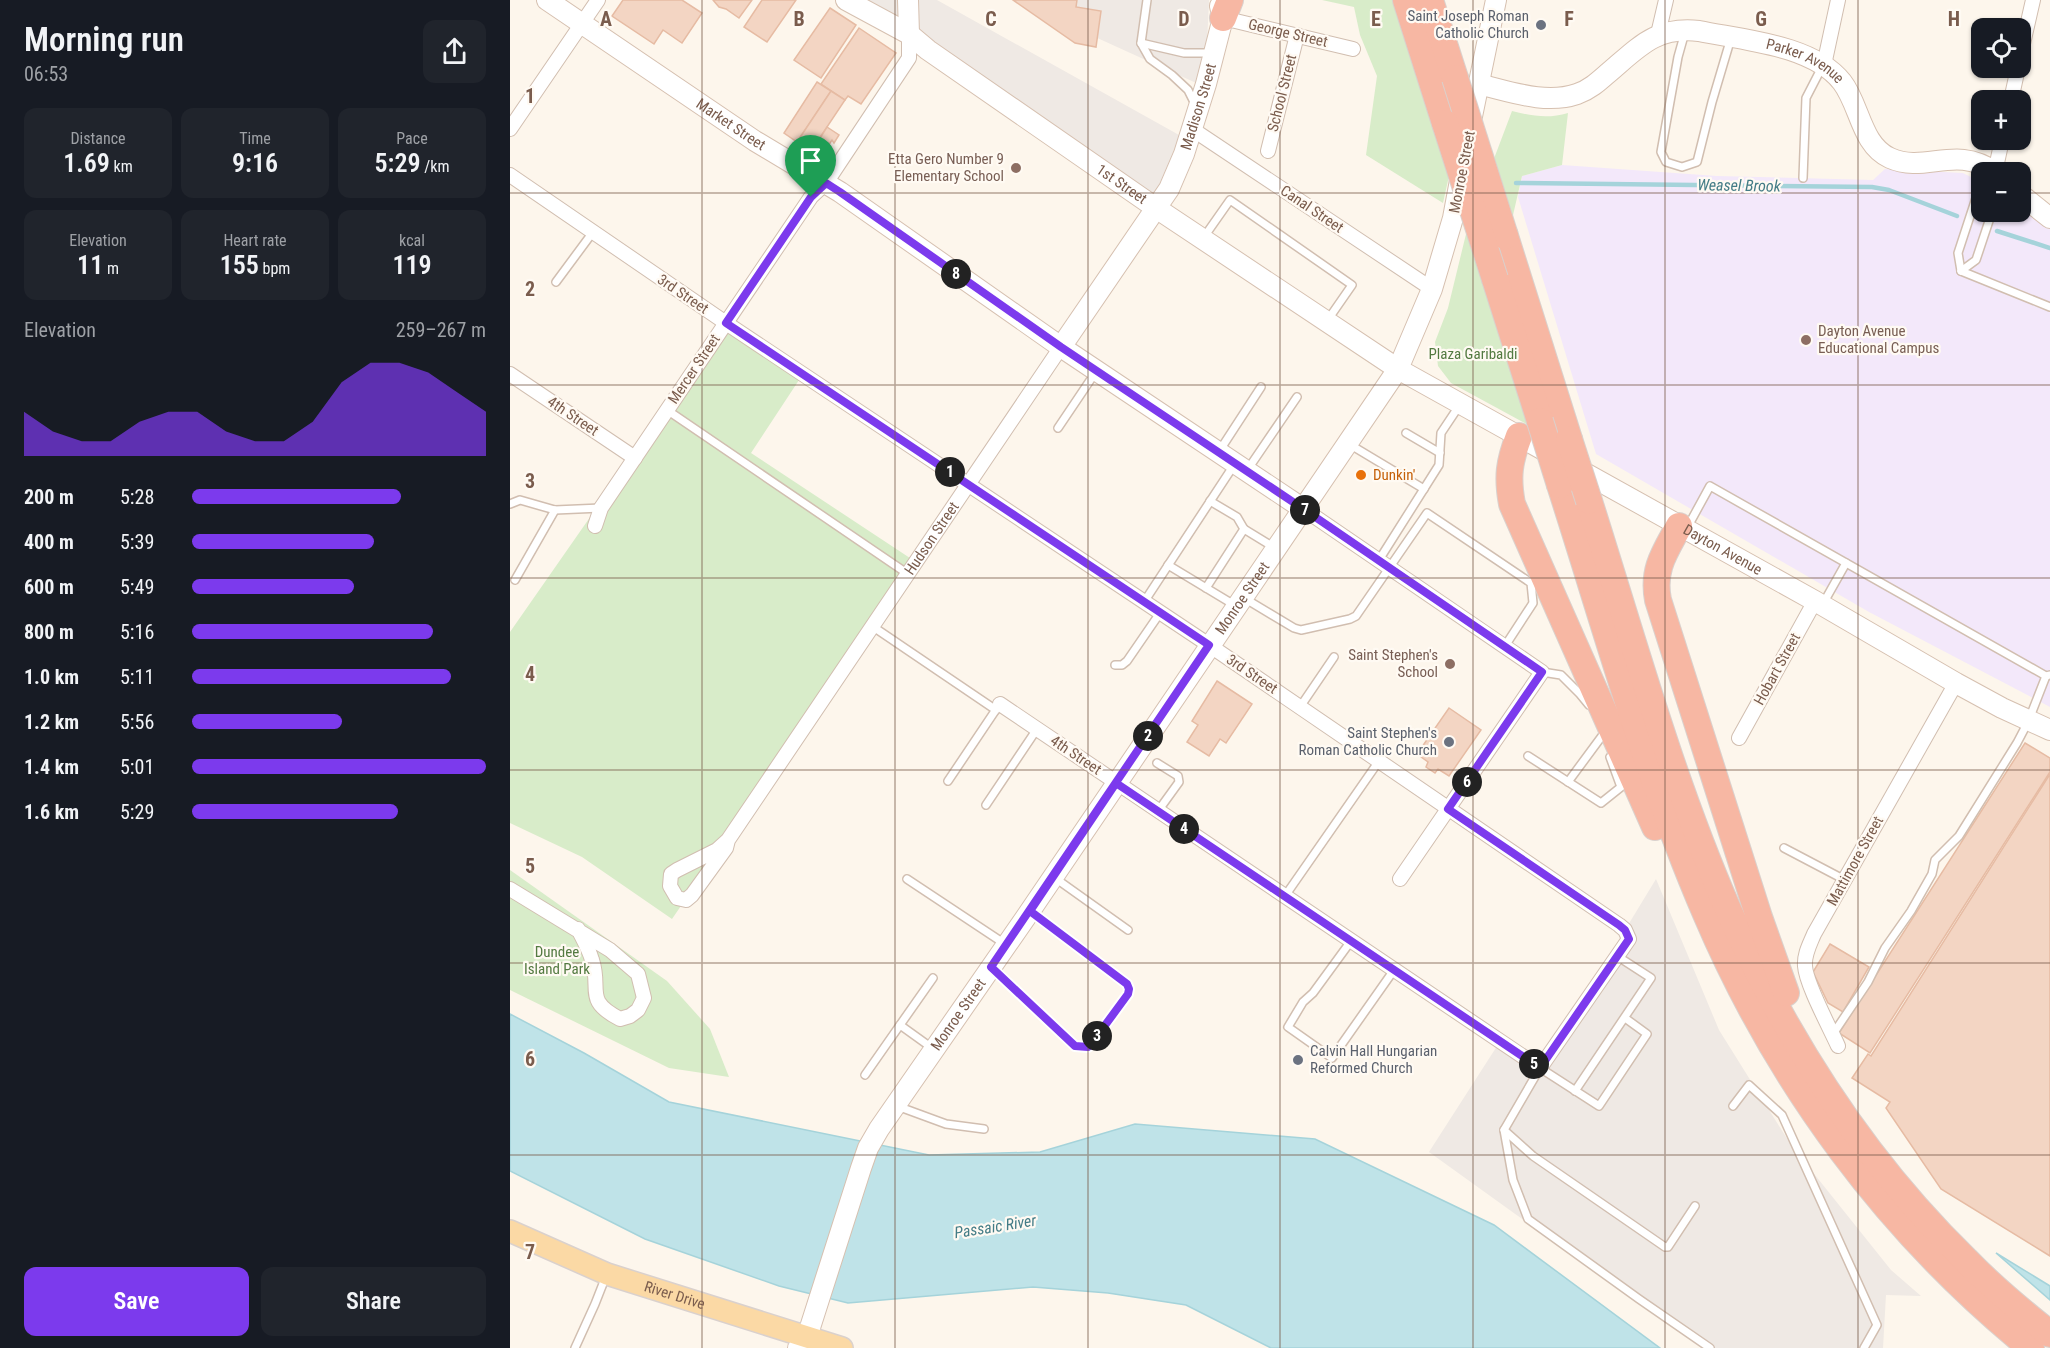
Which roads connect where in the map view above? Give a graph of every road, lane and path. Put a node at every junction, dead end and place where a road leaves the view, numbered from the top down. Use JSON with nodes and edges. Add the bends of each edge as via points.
{"nodes":[{"id":1,"x":547,"y":0,"type":"edge"},
{"id":2,"x":598,"y":0,"type":"edge"},
{"id":3,"x":908,"y":0,"type":"edge"},
{"id":4,"x":1147,"y":0,"type":"edge"},
{"id":5,"x":1406,"y":0,"type":"edge"},
{"id":6,"x":1430,"y":0,"type":"edge"},
{"id":7,"x":1496,"y":0,"type":"edge"},
{"id":8,"x":1666,"y":0,"type":"edge"},
{"id":9,"x":1838,"y":0,"type":"edge"},
{"id":10,"x":2033,"y":0,"type":"edge"},
{"id":11,"x":849,"y":1,"type":"edge"},
{"id":12,"x":1224,"y":6,"type":"edge"},
{"id":13,"x":2029,"y":18,"type":"edge"},
{"id":14,"x":582,"y":24,"type":"junction"},
{"id":15,"x":1686,"y":29,"type":"junction"},
{"id":16,"x":909,"y":34,"type":"junction"},
{"id":17,"x":1658,"y":34,"type":"junction"},
{"id":18,"x":1297,"y":36,"type":"junction"},
{"id":19,"x":1731,"y":38,"type":"junction"},
{"id":20,"x":1141,"y":44,"type":"junction"},
{"id":21,"x":1353,"y":49,"type":"dead end"},
{"id":22,"x":1214,"y":53,"type":"junction"},
{"id":23,"x":1824,"y":65,"type":"junction"},
{"id":24,"x":1466,"y":81,"type":"junction"},
{"id":25,"x":1198,"y":110,"type":"junction"},
{"id":26,"x":510,"y":129,"type":"edge"},
{"id":27,"x":1192,"y":129,"type":"junction"},
{"id":28,"x":1268,"y":151,"type":"dead end"},
{"id":29,"x":1976,"y":162,"type":"edge"},
{"id":30,"x":510,"y":175,"type":"edge"},
{"id":31,"x":1803,"y":178,"type":"dead end"},
{"id":32,"x":826,"y":183,"type":"junction"},
{"id":33,"x":2031,"y":203,"type":"edge"},
{"id":34,"x":1156,"y":208,"type":"junction"},
{"id":35,"x":1971,"y":213,"type":"edge"},
{"id":36,"x":2050,"y":218,"type":"edge"},
{"id":37,"x":1989,"y":222,"type":"edge"},
{"id":38,"x":593,"y":232,"type":"junction"},
{"id":39,"x":1203,"y":239,"type":"junction"},
{"id":40,"x":1961,"y":271,"type":"junction"},
{"id":41,"x":556,"y":282,"type":"dead end"},
{"id":42,"x":1432,"y":289,"type":"junction"},
{"id":43,"x":2050,"y":307,"type":"edge"},
{"id":44,"x":1327,"y":322,"type":"junction"},
{"id":45,"x":726,"y":323,"type":"junction"},
{"id":46,"x":1061,"y":347,"type":"junction"},
{"id":47,"x":1398,"y":369,"type":"junction"},
{"id":48,"x":1096,"y":371,"type":"junction"},
{"id":49,"x":510,"y":375,"type":"edge"},
{"id":50,"x":1261,"y":387,"type":"dead end"},
{"id":51,"x":1297,"y":397,"type":"dead end"},
{"id":52,"x":1460,"y":404,"type":"junction"},
{"id":53,"x":667,"y":410,"type":"junction"},
{"id":54,"x":1058,"y":428,"type":"dead end"},
{"id":55,"x":1406,"y":432,"type":"dead end"},
{"id":56,"x":1520,"y":436,"type":"junction"},
{"id":57,"x":1347,"y":442,"type":"junction"},
{"id":58,"x":1440,"y":453,"type":"junction"},
{"id":59,"x":635,"y":458,"type":"junction"},
{"id":60,"x":1234,"y":462,"type":"junction"},
{"id":61,"x":968,"y":485,"type":"junction"},
{"id":62,"x":1424,"y":489,"type":"junction"},
{"id":63,"x":1210,"y":501,"type":"junction"},
{"id":64,"x":510,"y":504,"type":"edge"},
{"id":65,"x":602,"y":508,"type":"junction"},
{"id":66,"x":1302,"y":508,"type":"junction"},
{"id":67,"x":555,"y":510,"type":"junction"},
{"id":68,"x":595,"y":526,"type":"dead end"},
{"id":69,"x":1683,"y":528,"type":"junction"},
{"id":70,"x":1245,"y":529,"type":"junction"},
{"id":71,"x":1275,"y":548,"type":"junction"},
{"id":72,"x":1846,"y":563,"type":"junction"},
{"id":73,"x":1384,"y":564,"type":"junction"},
{"id":74,"x":1168,"y":565,"type":"junction"},
{"id":75,"x":908,"y":574,"type":"junction"},
{"id":76,"x":515,"y":580,"type":"dead end"},
{"id":77,"x":1206,"y":588,"type":"junction"},
{"id":78,"x":1239,"y":601,"type":"junction"},
{"id":79,"x":1144,"y":602,"type":"junction"},
{"id":80,"x":1819,"y":603,"type":"junction"},
{"id":81,"x":1160,"y":613,"type":"junction"},
{"id":82,"x":872,"y":626,"type":"junction"},
{"id":83,"x":1209,"y":645,"type":"junction"},
{"id":84,"x":1505,"y":646,"type":"junction"},
{"id":85,"x":1335,"y":657,"type":"dead end"},
{"id":86,"x":1115,"y":665,"type":"dead end"},
{"id":87,"x":1542,"y":672,"type":"junction"},
{"id":88,"x":2048,"y":676,"type":"edge"},
{"id":89,"x":1956,"y":683,"type":"junction"},
{"id":90,"x":998,"y":707,"type":"junction"},
{"id":91,"x":1300,"y":707,"type":"junction"},
{"id":92,"x":1591,"y":710,"type":"dead end"},
{"id":93,"x":2028,"y":722,"type":"junction"},
{"id":94,"x":1599,"y":727,"type":"dead end"},
{"id":95,"x":1037,"y":729,"type":"junction"},
{"id":96,"x":2050,"y":730,"type":"edge"},
{"id":97,"x":1602,"y":736,"type":"junction"},
{"id":98,"x":1739,"y":738,"type":"dead end"},
{"id":99,"x":1606,"y":745,"type":"dead end"},
{"id":100,"x":1609,"y":754,"type":"dead end"},
{"id":101,"x":1528,"y":756,"type":"dead end"},
{"id":102,"x":1379,"y":761,"type":"junction"},
{"id":103,"x":1157,"y":763,"type":"dead end"},
{"id":104,"x":948,"y":781,"type":"dead end"},
{"id":105,"x":1568,"y":782,"type":"junction"},
{"id":106,"x":1116,"y":783,"type":"junction"},
{"id":107,"x":986,"y":805,"type":"dead end"},
{"id":108,"x":1448,"y":809,"type":"junction"},
{"id":109,"x":1158,"y":811,"type":"junction"},
{"id":110,"x":728,"y":840,"type":"junction"},
{"id":111,"x":1785,"y":848,"type":"dead end"},
{"id":112,"x":1053,"y":876,"type":"junction"},
{"id":113,"x":907,"y":879,"type":"dead end"},
{"id":114,"x":1400,"y":879,"type":"dead end"},
{"id":115,"x":1845,"y":880,"type":"junction"},
{"id":116,"x":510,"y":890,"type":"edge"},
{"id":117,"x":1285,"y":896,"type":"junction"},
{"id":118,"x":1030,"y":911,"type":"junction"},
{"id":119,"x":578,"y":929,"type":"junction"},
{"id":120,"x":1128,"y":930,"type":"dead end"},
{"id":121,"x":1351,"y":941,"type":"junction"},
{"id":122,"x":1007,"y":945,"type":"junction"},
{"id":123,"x":1617,"y":956,"type":"junction"},
{"id":124,"x":991,"y":967,"type":"junction"},
{"id":125,"x":1394,"y":970,"type":"junction"},
{"id":126,"x":933,"y":978,"type":"dead end"},
{"id":127,"x":1625,"y":1018,"type":"junction"},
{"id":128,"x":900,"y":1025,"type":"junction"},
{"id":129,"x":1836,"y":1040,"type":"joint"},
{"id":130,"x":934,"y":1049,"type":"junction"},
{"id":131,"x":1540,"y":1068,"type":"junction"},
{"id":132,"x":865,"y":1075,"type":"dead end"},
{"id":133,"x":1575,"y":1091,"type":"junction"},
{"id":134,"x":1804,"y":1097,"type":"junction"},
{"id":135,"x":895,"y":1106,"type":"junction"},
{"id":136,"x":1733,"y":1107,"type":"dead end"},
{"id":137,"x":984,"y":1129,"type":"dead end"},
{"id":138,"x":1504,"y":1130,"type":"junction"},
{"id":139,"x":1695,"y":1206,"type":"dead end"},
{"id":140,"x":510,"y":1231,"type":"edge"},
{"id":141,"x":1940,"y":1233,"type":"junction"},
{"id":142,"x":607,"y":1274,"type":"junction"},
{"id":143,"x":2050,"y":1334,"type":"edge"},
{"id":144,"x":803,"y":1342,"type":"edge"},
{"id":145,"x":575,"y":1348,"type":"edge"},
{"id":146,"x":842,"y":1348,"type":"edge"},
{"id":147,"x":1710,"y":1348,"type":"edge"},
{"id":148,"x":1864,"y":1348,"type":"edge"},
{"id":149,"x":2031,"y":1348,"type":"edge"}],
"edges":[{"from":1,"to":14,"type":"street","name":"Market Street"},
{"from":2,"to":14,"type":"street"},
{"from":3,"to":16,"type":"street"},
{"from":4,"to":20,"type":"lane"},
{"from":5,"to":134,"type":"highway","bridge":true,"via":[[1634,719],[1686,867],[1745,996]]},
{"from":6,"to":24,"type":"highway"},
{"from":7,"to":24,"type":"street","name":"Monroe Street"},
{"from":8,"to":17,"type":"street"},
{"from":9,"to":23,"type":"street"},
{"from":10,"to":13,"type":"street"},
{"from":11,"to":16,"type":"street","name":"1st Street"},
{"from":12,"to":18,"type":"street","name":"George Street"},
{"from":12,"to":22,"type":"street","name":"Madison Street"},
{"from":14,"to":26,"type":"street"},
{"from":14,"to":32,"type":"street","name":"Market Street","via":[[755,141]]},
{"from":15,"to":17,"type":"street","name":"Parker Avenue"},
{"from":15,"to":19,"type":"street","name":"Parker Avenue"},
{"from":15,"to":19,"type":"lane","via":[[1660,152],[1666,162],[1682,167],[1697,162]]},
{"from":16,"to":32,"type":"street","name":"Mercer Street","via":[[909,58]]},
{"from":16,"to":34,"type":"street","name":"1st Street"},
{"from":17,"to":24,"type":"street","name":"Parker Avenue","via":[[1577,94],[1538,97]]},
{"from":18,"to":21,"type":"street","name":"George Street"},
{"from":18,"to":28,"type":"street","name":"School Street"},
{"from":19,"to":23,"type":"street","name":"Parker Avenue","via":[[1789,50]]},
{"from":20,"to":22,"type":"lane","via":[[1184,53]]},
{"from":20,"to":25,"type":"lane","via":[[1150,59],[1188,90]]},
{"from":22,"to":25,"type":"street","name":"Madison Street"},
{"from":23,"to":29,"type":"street","name":"Parker Avenue","via":[[1844,83],[1872,143],[1889,158],[1908,162]]},
{"from":23,"to":31,"type":"lane","via":[[1806,98]]},
{"from":24,"to":42,"type":"street","name":"Monroe Street","via":[[1453,218]]},
{"from":24,"to":141,"type":"highway","bridge":true,"via":[[1505,236],[1569,439],[1690,812],[1727,906],[1799,1046],[1844,1116],[1889,1176]]},
{"from":25,"to":27,"type":"street","name":"Madison Street"},
{"from":27,"to":34,"type":"street","name":"Madison Street","via":[[1170,189]]},
{"from":27,"to":42,"type":"street","name":"Canal Street"},
{"from":30,"to":38,"type":"street","name":"3rd Street"},
{"from":32,"to":45,"type":"street","name":"Mercer Street","via":[[811,197]]},
{"from":32,"to":46,"type":"street","name":"Market Street"},
{"from":33,"to":36,"type":"street"},
{"from":34,"to":39,"type":"street","name":"1st Street"},
{"from":34,"to":46,"type":"street","name":"Hudson Street"},
{"from":35,"to":40,"type":"lane","via":[[1958,253]]},
{"from":37,"to":40,"type":"lane","via":[[1976,260]]},
{"from":38,"to":41,"type":"lane"},
{"from":38,"to":45,"type":"street","name":"3rd Street"},
{"from":39,"to":44,"type":"street","name":"1st Street"},
{"from":39,"to":44,"type":"lane","via":[[1230,201],[1352,285]]},
{"from":40,"to":43,"type":"lane"},
{"from":42,"to":47,"type":"street","name":"Monroe Street"},
{"from":44,"to":47,"type":"street","name":"1st Street"},
{"from":45,"to":53,"type":"street","name":"Mercer Street"},
{"from":45,"to":61,"type":"street","name":"3rd Street"},
{"from":46,"to":48,"type":"street","name":"Market Street"},
{"from":46,"to":61,"type":"street","name":"Hudson Street"},
{"from":47,"to":52,"type":"street","name":"Dayton Avenue"},
{"from":47,"to":57,"type":"street","name":"Monroe Street"},
{"from":48,"to":54,"type":"lane"},
{"from":48,"to":60,"type":"street","name":"Market Street"},
{"from":49,"to":59,"type":"street","name":"4th Street"},
{"from":50,"to":60,"type":"lane"},
{"from":51,"to":60,"type":"lane"},
{"from":52,"to":56,"type":"street","name":"Dayton Avenue"},
{"from":52,"to":58,"type":"lane","via":[[1441,433]]},
{"from":53,"to":59,"type":"street","name":"Mercer Street"},
{"from":53,"to":75,"type":"lane"},
{"from":55,"to":58,"type":"lane"},
{"from":56,"to":69,"type":"street","name":"Dayton Avenue"},
{"from":56,"to":134,"type":"highway","via":[[1509,470],[1512,504],[1518,519],[1717,962],[1756,1032]]},
{"from":57,"to":62,"type":"lane"},
{"from":57,"to":66,"type":"street","name":"Monroe Street"},
{"from":58,"to":62,"type":"lane","via":[[1439,465]]},
{"from":59,"to":65,"type":"street","name":"Mercer Street"},
{"from":60,"to":63,"type":"lane"},
{"from":60,"to":66,"type":"street","name":"Market Street"},
{"from":61,"to":75,"type":"street","name":"Hudson Street"},
{"from":61,"to":79,"type":"street","name":"3rd Street"},
{"from":62,"to":73,"type":"lane"},
{"from":63,"to":70,"type":"lane","via":[[1237,517]]},
{"from":63,"to":74,"type":"lane"},
{"from":64,"to":67,"type":"lane","via":[[520,500]]},
{"from":65,"to":67,"type":"lane"},
{"from":65,"to":68,"type":"street","name":"Mercer Street"},
{"from":66,"to":71,"type":"street","name":"Monroe Street"},
{"from":66,"to":73,"type":"street","name":"Market Street"},
{"from":67,"to":76,"type":"lane"},
{"from":69,"to":72,"type":"lane","via":[[1710,486]]},
{"from":69,"to":80,"type":"street","name":"Dayton Avenue"},
{"from":69,"to":141,"type":"highway","via":[[1660,560],[1655,585],[1658,600],[1776,968],[1815,1049]]},
{"from":70,"to":71,"type":"lane"},
{"from":70,"to":77,"type":"lane"},
{"from":71,"to":78,"type":"street","name":"Monroe Street"},
{"from":72,"to":80,"type":"lane"},
{"from":72,"to":88,"type":"lane"},
{"from":73,"to":78,"type":"lane","via":[[1356,616],[1350,619],[1301,630]]},
{"from":73,"to":84,"type":"street","name":"Market Street"},
{"from":73,"to":84,"type":"lane","via":[[1427,513],[1531,583],[1533,603]]},
{"from":74,"to":77,"type":"lane"},
{"from":74,"to":79,"type":"lane"},
{"from":75,"to":82,"type":"street","name":"Hudson Street"},
{"from":77,"to":78,"type":"lane"},
{"from":78,"to":83,"type":"street","name":"Monroe Street"},
{"from":79,"to":81,"type":"street","name":"3rd Street"},
{"from":80,"to":89,"type":"street","name":"Dayton Avenue"},
{"from":80,"to":98,"type":"street","name":"Hobart Street"},
{"from":81,"to":83,"type":"street","name":"3rd Street"},
{"from":81,"to":86,"type":"lane","via":[[1127,661]]},
{"from":82,"to":90,"type":"lane"},
{"from":82,"to":110,"type":"street","name":"Hudson Street"},
{"from":83,"to":91,"type":"street","name":"3rd Street"},
{"from":83,"to":106,"type":"street","name":"Monroe Street"},
{"from":84,"to":87,"type":"street","name":"Market Street"},
{"from":85,"to":91,"type":"lane"},
{"from":87,"to":92,"type":"lane","via":[[1561,675]]},
{"from":87,"to":108,"type":"street"},
{"from":88,"to":93,"type":"lane"},
{"from":89,"to":93,"type":"street","name":"Dayton Avenue"},
{"from":89,"to":115,"type":"street","name":"Mattimore Street"},
{"from":90,"to":95,"type":"street","name":"4th Street"},
{"from":90,"to":104,"type":"lane"},
{"from":91,"to":102,"type":"street","name":"3rd Street"},
{"from":93,"to":96,"type":"street","name":"Dayton Avenue"},
{"from":93,"to":129,"type":"lane","via":[[1959,836],[1935,860],[1932,874],[1885,948]]},
{"from":94,"to":97,"type":"lane"},
{"from":95,"to":106,"type":"street","name":"4th Street"},
{"from":95,"to":107,"type":"lane"},
{"from":97,"to":99,"type":"lane"},
{"from":97,"to":105,"type":"lane"},
{"from":100,"to":105,"type":"lane","via":[[1621,787],[1602,803]]},
{"from":101,"to":105,"type":"lane"},
{"from":102,"to":108,"type":"street","name":"3rd Street"},
{"from":102,"to":117,"type":"lane"},
{"from":103,"to":109,"type":"lane","via":[[1178,776],[1179,782]]},
{"from":106,"to":109,"type":"street","name":"4th Street"},
{"from":106,"to":112,"type":"street","name":"Monroe Street"},
{"from":108,"to":114,"type":"street"},
{"from":108,"to":123,"type":"street","name":"3rd Street","via":[[1625,930],[1629,939]]},
{"from":109,"to":117,"type":"street","name":"4th Street"},
{"from":110,"to":110,"type":"street","via":[[671,874],[670,886],[677,898],[686,900],[692,895]]},
{"from":111,"to":115,"type":"lane"},
{"from":112,"to":118,"type":"street","name":"Monroe Street"},
{"from":112,"to":120,"type":"lane"},
{"from":113,"to":122,"type":"lane"},
{"from":115,"to":129,"type":"street","name":"Mattimore Street","via":[[1814,934],[1805,967]]},
{"from":116,"to":119,"type":"street"},
{"from":117,"to":121,"type":"street","name":"4th Street"},
{"from":118,"to":122,"type":"street","name":"Monroe Street"},
{"from":118,"to":124,"type":"lane","via":[[1127,984],[1128,994],[1088,1047],[1075,1046]]},
{"from":119,"to":119,"type":"street","via":[[593,961],[595,997],[605,1011],[620,1019],[630,1016],[644,998],[638,974]]},
{"from":121,"to":125,"type":"street","name":"4th Street"},
{"from":121,"to":125,"type":"lane","via":[[1288,1027],[1332,1058]]},
{"from":122,"to":124,"type":"street","name":"Monroe Street"},
{"from":123,"to":127,"type":"lane","via":[[1651,978]]},
{"from":123,"to":131,"type":"street"},
{"from":124,"to":130,"type":"street","name":"Monroe Street"},
{"from":125,"to":131,"type":"street","name":"4th Street"},
{"from":126,"to":128,"type":"lane"},
{"from":127,"to":133,"type":"lane"},
{"from":127,"to":133,"type":"lane","via":[[1647,1034],[1599,1106]]},
{"from":128,"to":130,"type":"lane"},
{"from":128,"to":132,"type":"lane"},
{"from":130,"to":135,"type":"street","name":"Monroe Street"},
{"from":131,"to":133,"type":"lane"},
{"from":131,"to":138,"type":"lane"},
{"from":134,"to":149,"type":"highway","via":[[1897,1221],[1950,1277]]},
{"from":135,"to":137,"type":"lane","via":[[946,1124]]},
{"from":135,"to":144,"type":"street","name":"Monroe Street","via":[[868,1148]]},
{"from":136,"to":148,"type":"lane","via":[[1749,1085],[1782,1115],[1877,1325]]},
{"from":138,"to":139,"type":"lane","via":[[1533,1156],[1665,1247]]},
{"from":138,"to":147,"type":"lane","via":[[1513,1180],[1528,1219]]},
{"from":140,"to":142,"type":"main road","name":"River Drive"},
{"from":141,"to":143,"type":"highway"},
{"from":142,"to":144,"type":"main road","name":"River Drive"},
{"from":142,"to":145,"type":"lane"},
{"from":144,"to":146,"type":"main road","name":"River Drive"}]}
